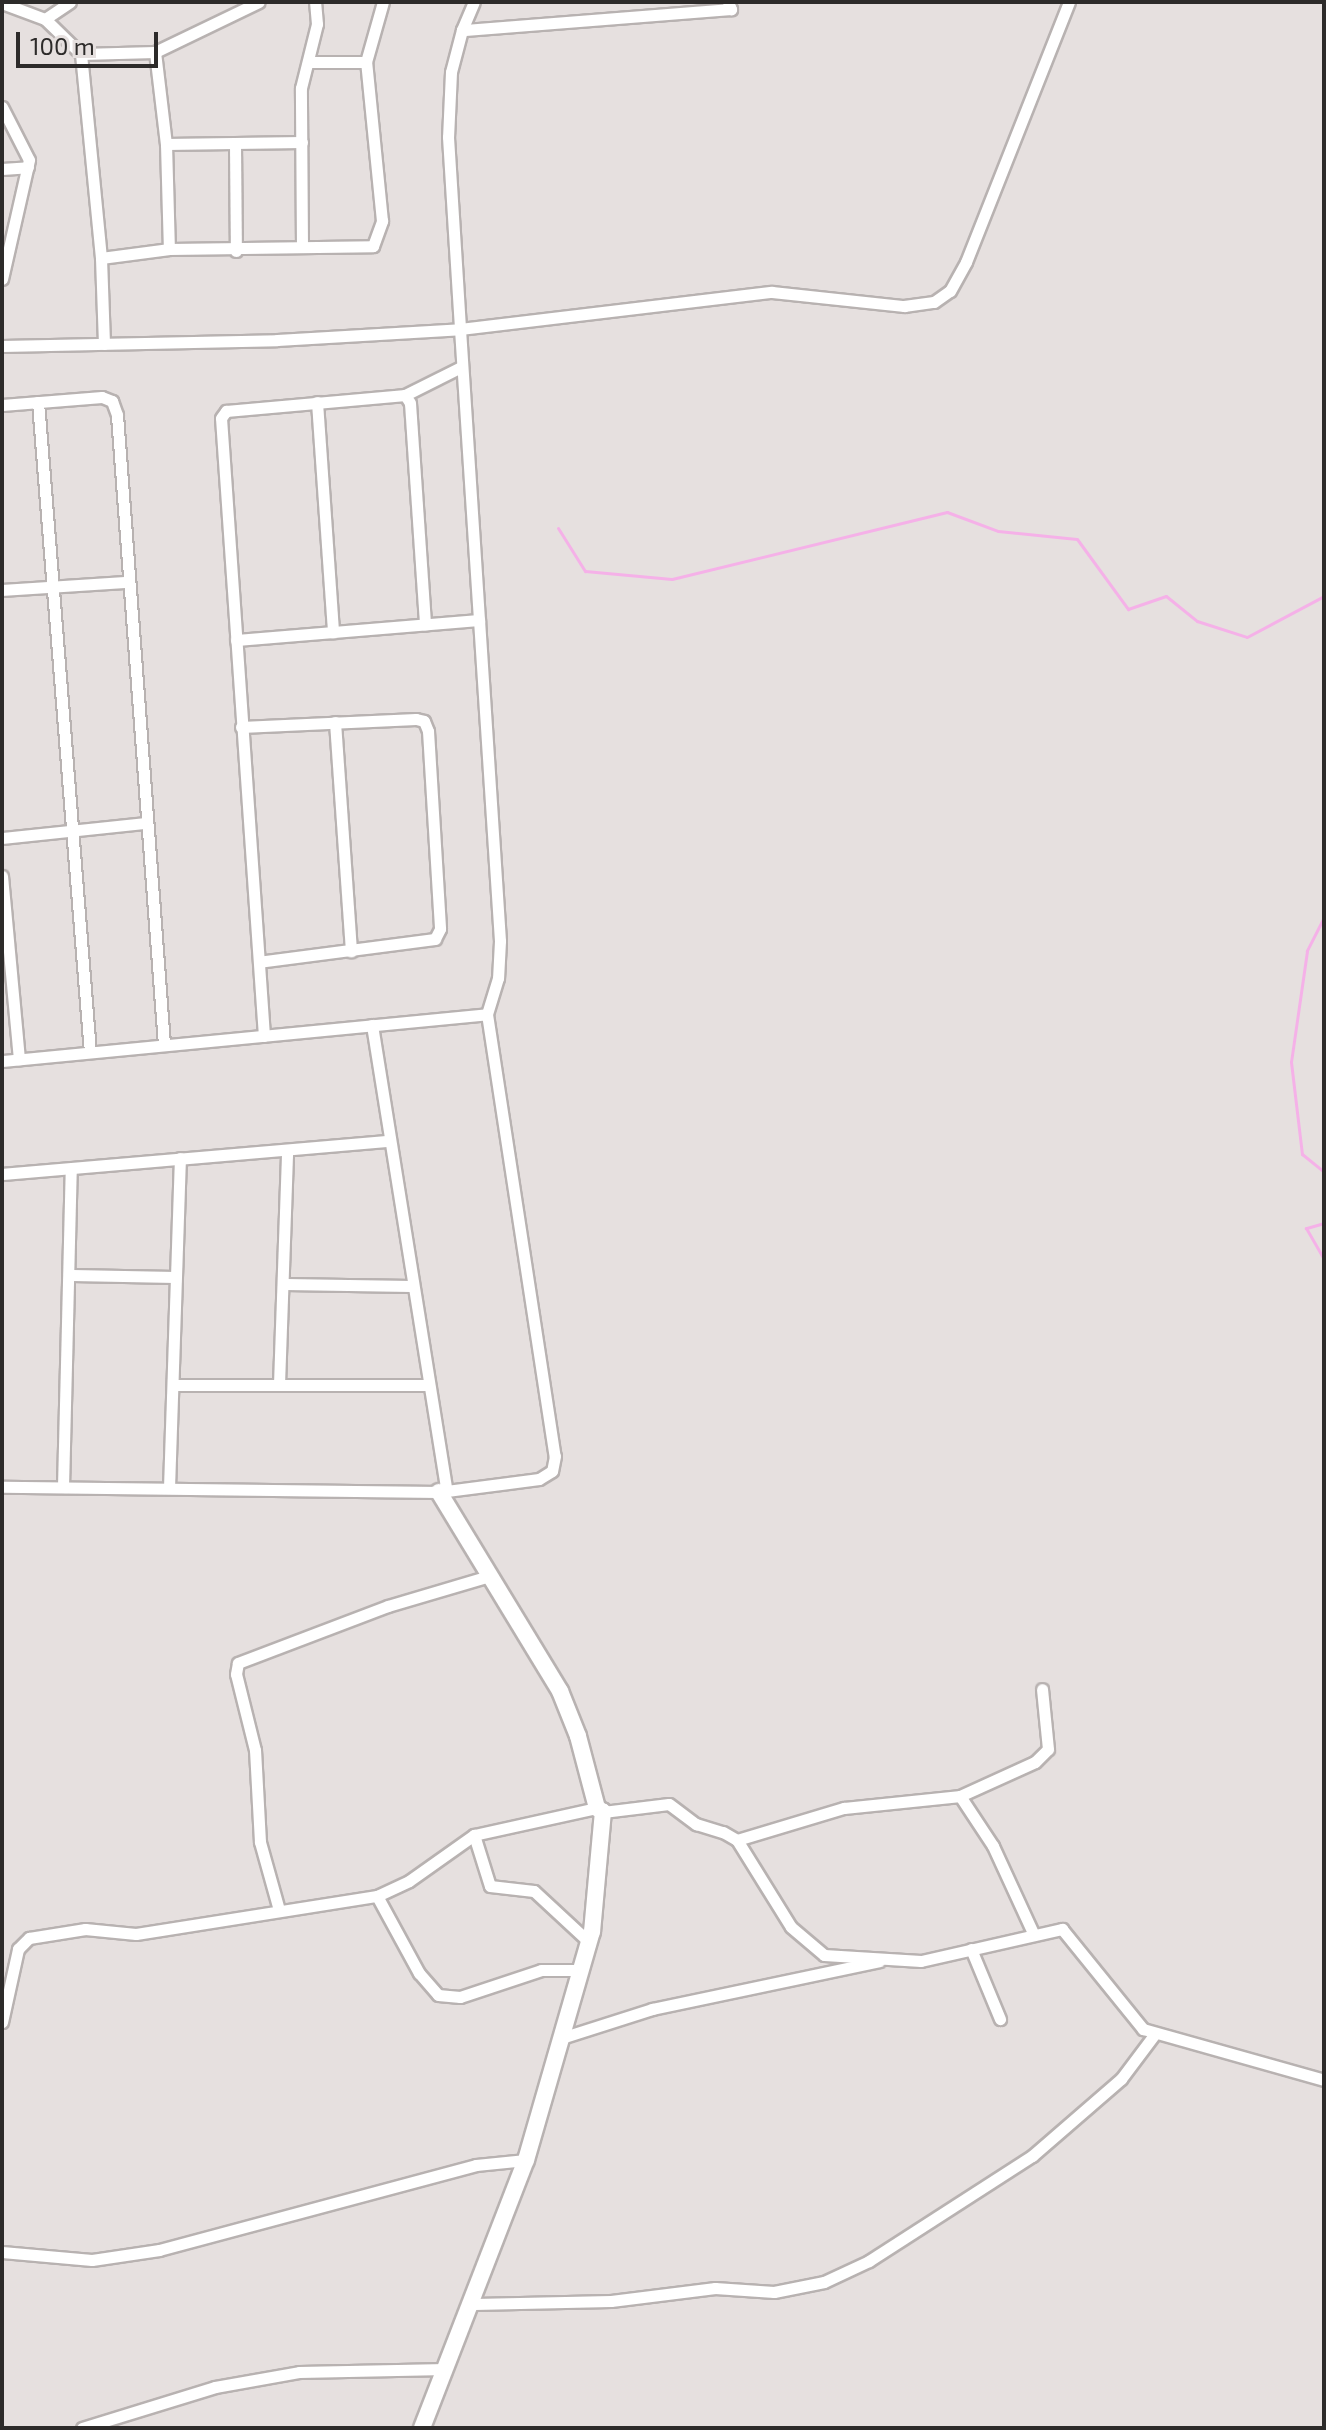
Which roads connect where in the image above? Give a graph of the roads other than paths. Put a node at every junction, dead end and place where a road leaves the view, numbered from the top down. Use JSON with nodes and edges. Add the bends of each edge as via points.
{"nodes":[{"id":1,"x":70,"y":2,"type":"edge"},
{"id":2,"x":259,"y":2,"type":"edge"},
{"id":3,"x":315,"y":2,"type":"edge"},
{"id":4,"x":383,"y":2,"type":"edge"},
{"id":5,"x":474,"y":2,"type":"edge"},
{"id":6,"x":728,"y":2,"type":"edge"},
{"id":7,"x":1069,"y":2,"type":"edge"},
{"id":8,"x":2,"y":3,"type":"edge"},
{"id":9,"x":45,"y":19,"type":"junction"},
{"id":10,"x":462,"y":30,"type":"junction"},
{"id":11,"x":155,"y":52,"type":"junction"},
{"id":12,"x":81,"y":54,"type":"junction"},
{"id":13,"x":308,"y":62,"type":"junction"},
{"id":14,"x":366,"y":62,"type":"junction"},
{"id":15,"x":2,"y":107,"type":"edge"},
{"id":16,"x":302,"y":142,"type":"junction"},
{"id":17,"x":166,"y":144,"type":"junction"},
{"id":18,"x":235,"y":145,"type":"junction"},
{"id":19,"x":28,"y":167,"type":"junction"},
{"id":20,"x":2,"y":169,"type":"edge"},
{"id":21,"x":302,"y":246,"type":"junction"},
{"id":22,"x":169,"y":249,"type":"junction"},
{"id":23,"x":236,"y":251,"type":"junction"},
{"id":24,"x":101,"y":258,"type":"junction"},
{"id":25,"x":2,"y":279,"type":"edge"},
{"id":26,"x":460,"y":329,"type":"junction"},
{"id":27,"x":104,"y":344,"type":"junction"},
{"id":28,"x":2,"y":346,"type":"edge"},
{"id":29,"x":461,"y":367,"type":"junction"},
{"id":30,"x":405,"y":395,"type":"junction"},
{"id":31,"x":38,"y":402,"type":"junction"},
{"id":32,"x":317,"y":402,"type":"junction"},
{"id":33,"x":2,"y":405,"type":"edge"},
{"id":34,"x":127,"y":582,"type":"junction"},
{"id":35,"x":55,"y":587,"type":"junction"},
{"id":36,"x":2,"y":590,"type":"edge"},
{"id":37,"x":479,"y":620,"type":"junction"},
{"id":38,"x":425,"y":624,"type":"junction"},
{"id":39,"x":333,"y":632,"type":"junction"},
{"id":40,"x":236,"y":640,"type":"junction"},
{"id":41,"x":335,"y":722,"type":"junction"},
{"id":42,"x":241,"y":727,"type":"junction"},
{"id":43,"x":145,"y":823,"type":"junction"},
{"id":44,"x":73,"y":831,"type":"junction"},
{"id":45,"x":2,"y":838,"type":"edge"},
{"id":46,"x":2,"y":876,"type":"edge"},
{"id":47,"x":4,"y":912,"type":"edge"},
{"id":48,"x":351,"y":951,"type":"junction"},
{"id":49,"x":259,"y":962,"type":"junction"},
{"id":50,"x":7,"y":983,"type":"edge"},
{"id":51,"x":487,"y":1014,"type":"junction"},
{"id":52,"x":372,"y":1025,"type":"junction"},
{"id":53,"x":264,"y":1036,"type":"junction"},
{"id":54,"x":164,"y":1045,"type":"junction"},
{"id":55,"x":90,"y":1052,"type":"junction"},
{"id":56,"x":19,"y":1059,"type":"junction"},
{"id":57,"x":2,"y":1061,"type":"edge"},
{"id":58,"x":387,"y":1141,"type":"junction"},
{"id":59,"x":287,"y":1151,"type":"junction"},
{"id":60,"x":180,"y":1158,"type":"junction"},
{"id":61,"x":71,"y":1169,"type":"junction"},
{"id":62,"x":2,"y":1174,"type":"edge"},
{"id":63,"x":72,"y":1275,"type":"junction"},
{"id":64,"x":175,"y":1277,"type":"junction"},
{"id":65,"x":285,"y":1284,"type":"junction"},
{"id":66,"x":411,"y":1286,"type":"junction"},
{"id":67,"x":279,"y":1384,"type":"junction"},
{"id":68,"x":174,"y":1385,"type":"junction"},
{"id":69,"x":429,"y":1385,"type":"junction"},
{"id":70,"x":2,"y":1487,"type":"edge"},
{"id":71,"x":63,"y":1487,"type":"junction"},
{"id":72,"x":169,"y":1488,"type":"junction"},
{"id":73,"x":443,"y":1490,"type":"junction"},
{"id":74,"x":489,"y":1576,"type":"junction"},
{"id":75,"x":1042,"y":1689,"type":"dead end"},
{"id":76,"x":960,"y":1796,"type":"junction"},
{"id":77,"x":600,"y":1810,"type":"junction"},
{"id":78,"x":474,"y":1835,"type":"junction"},
{"id":79,"x":737,"y":1840,"type":"junction"},
{"id":80,"x":377,"y":1896,"type":"junction"},
{"id":81,"x":279,"y":1910,"type":"junction"},
{"id":82,"x":1034,"y":1935,"type":"junction"},
{"id":83,"x":589,"y":1942,"type":"junction"},
{"id":84,"x":971,"y":1949,"type":"junction"},
{"id":85,"x":889,"y":1959,"type":"junction"},
{"id":86,"x":581,"y":1970,"type":"junction"},
{"id":87,"x":1000,"y":2019,"type":"dead end"},
{"id":88,"x":2,"y":2022,"type":"edge"},
{"id":89,"x":1154,"y":2035,"type":"junction"},
{"id":90,"x":561,"y":2038,"type":"junction"},
{"id":91,"x":1324,"y":2080,"type":"edge"},
{"id":92,"x":526,"y":2160,"type":"junction"},
{"id":93,"x":2,"y":2252,"type":"edge"},
{"id":94,"x":474,"y":2304,"type":"junction"},
{"id":95,"x":446,"y":2369,"type":"junction"},
{"id":96,"x":82,"y":2428,"type":"edge"},
{"id":97,"x":422,"y":2428,"type":"edge"}],
"edges":[{"from":1,"to":9,"type":"street"},
{"from":2,"to":11,"type":"street"},
{"from":3,"to":13,"type":"street","via":[[317,24]]},
{"from":4,"to":14,"type":"street"},
{"from":5,"to":10,"type":"street"},
{"from":6,"to":10,"type":"street","via":[[731,9]]},
{"from":7,"to":26,"type":"street","via":[[966,262],[950,291],[934,302],[904,306],[772,292]]},
{"from":8,"to":9,"type":"street"},
{"from":9,"to":12,"type":"street"},
{"from":10,"to":26,"type":"street","via":[[451,72],[448,137]]},
{"from":11,"to":12,"type":"street"},
{"from":11,"to":17,"type":"street"},
{"from":12,"to":24,"type":"street"},
{"from":13,"to":14,"type":"street"},
{"from":13,"to":16,"type":"street","via":[[301,88]]},
{"from":14,"to":21,"type":"street","via":[[377,143],[382,221],[378,240],[373,246]]},
{"from":15,"to":19,"type":"street","via":[[27,150]]},
{"from":16,"to":18,"type":"street"},
{"from":16,"to":21,"type":"street"},
{"from":17,"to":18,"type":"street"},
{"from":17,"to":22,"type":"street"},
{"from":18,"to":23,"type":"street"},
{"from":19,"to":20,"type":"street"},
{"from":19,"to":25,"type":"street"},
{"from":21,"to":23,"type":"street"},
{"from":22,"to":23,"type":"street"},
{"from":22,"to":24,"type":"street"},
{"from":24,"to":27,"type":"street"},
{"from":26,"to":27,"type":"street"},
{"from":26,"to":29,"type":"street"},
{"from":27,"to":28,"type":"street"},
{"from":29,"to":30,"type":"street"},
{"from":29,"to":37,"type":"street"},
{"from":30,"to":32,"type":"street"},
{"from":30,"to":38,"type":"street","via":[[410,403]]},
{"from":31,"to":33,"type":"street"},
{"from":31,"to":34,"type":"street","via":[[102,397],[112,401]]},
{"from":31,"to":35,"type":"street"},
{"from":32,"to":39,"type":"street"},
{"from":32,"to":40,"type":"street","via":[[234,409],[221,418]]},
{"from":34,"to":35,"type":"street"},
{"from":34,"to":43,"type":"street"},
{"from":35,"to":36,"type":"street"},
{"from":35,"to":44,"type":"street"},
{"from":37,"to":38,"type":"street"},
{"from":37,"to":51,"type":"street","via":[[500,941],[498,978]]},
{"from":38,"to":39,"type":"street"},
{"from":39,"to":40,"type":"street"},
{"from":40,"to":42,"type":"street"},
{"from":41,"to":42,"type":"street"},
{"from":41,"to":48,"type":"street"},
{"from":41,"to":48,"type":"street","via":[[416,719],[424,721],[428,731],[440,929],[425,943]]},
{"from":42,"to":49,"type":"street"},
{"from":43,"to":44,"type":"street"},
{"from":43,"to":54,"type":"street"},
{"from":44,"to":45,"type":"street"},
{"from":44,"to":55,"type":"street"},
{"from":46,"to":47,"type":"street"},
{"from":47,"to":50,"type":"street"},
{"from":48,"to":49,"type":"street"},
{"from":49,"to":53,"type":"street"},
{"from":50,"to":56,"type":"street"},
{"from":51,"to":52,"type":"street"},
{"from":51,"to":73,"type":"street","via":[[555,1456],[552,1471],[539,1479]]},
{"from":52,"to":53,"type":"street"},
{"from":52,"to":58,"type":"street"},
{"from":53,"to":54,"type":"street"},
{"from":54,"to":55,"type":"street"},
{"from":55,"to":56,"type":"street"},
{"from":56,"to":57,"type":"street"},
{"from":58,"to":59,"type":"street"},
{"from":58,"to":66,"type":"street"},
{"from":59,"to":60,"type":"street"},
{"from":59,"to":65,"type":"street"},
{"from":60,"to":61,"type":"street"},
{"from":60,"to":64,"type":"street"},
{"from":61,"to":62,"type":"street"},
{"from":61,"to":63,"type":"street"},
{"from":63,"to":64,"type":"street"},
{"from":63,"to":71,"type":"street"},
{"from":64,"to":68,"type":"street"},
{"from":65,"to":66,"type":"street"},
{"from":65,"to":67,"type":"street"},
{"from":66,"to":69,"type":"street"},
{"from":67,"to":68,"type":"street"},
{"from":67,"to":69,"type":"street"},
{"from":68,"to":72,"type":"street"},
{"from":69,"to":73,"type":"street"},
{"from":70,"to":71,"type":"street"},
{"from":71,"to":72,"type":"street"},
{"from":72,"to":73,"type":"street"},
{"from":73,"to":74,"type":"street"},
{"from":74,"to":77,"type":"street","via":[[560,1691]]},
{"from":74,"to":81,"type":"street","via":[[388,1606],[238,1663],[236,1674],[255,1750],[260,1842]]},
{"from":75,"to":76,"type":"street","via":[[1045,1756]]},
{"from":76,"to":79,"type":"street","via":[[844,1808]]},
{"from":76,"to":82,"type":"street","via":[[993,1846]]},
{"from":77,"to":78,"type":"street"},
{"from":77,"to":79,"type":"street","via":[[669,1804],[696,1824]]},
{"from":77,"to":83,"type":"street"},
{"from":78,"to":80,"type":"street","via":[[409,1881]]},
{"from":78,"to":83,"type":"street","via":[[490,1886],[534,1891]]},
{"from":79,"to":85,"type":"street","via":[[777,1908],[824,1955]]},
{"from":80,"to":81,"type":"street"},
{"from":80,"to":86,"type":"street","via":[[419,1973],[438,1995],[460,1997],[541,1970]]},
{"from":81,"to":88,"type":"street","via":[[136,1934],[85,1929],[29,1938],[18,1949]]},
{"from":82,"to":84,"type":"street"},
{"from":82,"to":89,"type":"street","via":[[1062,1929],[1132,2021]]},
{"from":83,"to":86,"type":"street"},
{"from":84,"to":85,"type":"street","via":[[921,1961]]},
{"from":84,"to":87,"type":"street"},
{"from":85,"to":90,"type":"street","via":[[652,2009]]},
{"from":86,"to":90,"type":"street"},
{"from":89,"to":91,"type":"street"},
{"from":89,"to":94,"type":"street","via":[[1121,2079],[1032,2156],[869,2261],[824,2282],[774,2292],[715,2288],[611,2301]]},
{"from":90,"to":92,"type":"street"},
{"from":92,"to":93,"type":"street","via":[[476,2165],[159,2250],[92,2260]]},
{"from":92,"to":94,"type":"street"},
{"from":94,"to":95,"type":"street"},
{"from":95,"to":96,"type":"street","via":[[299,2372],[215,2387]]},
{"from":95,"to":97,"type":"street"}]}
